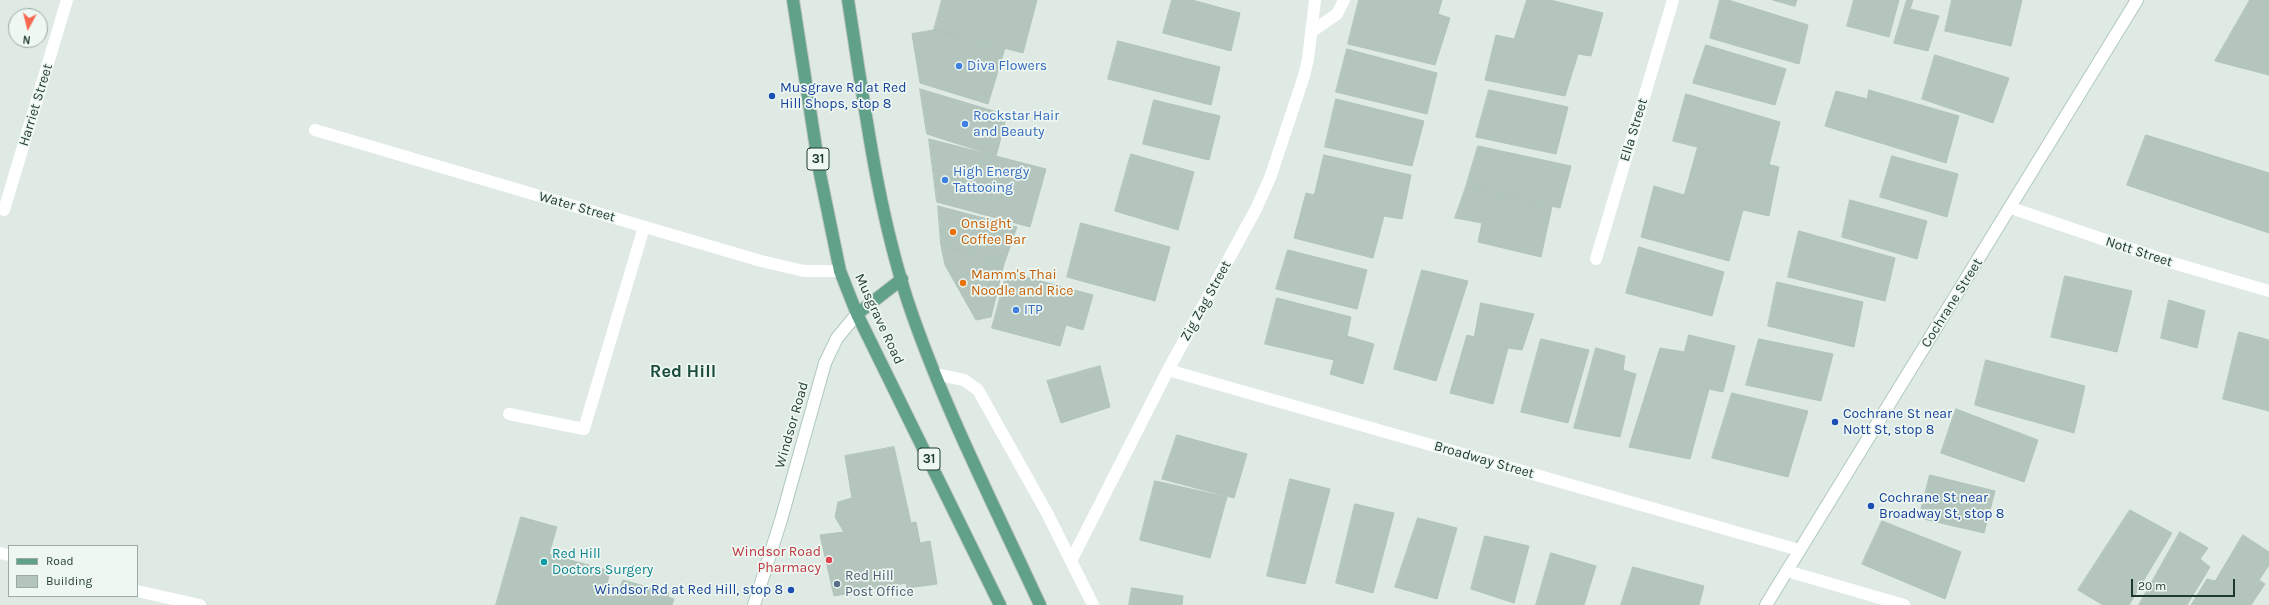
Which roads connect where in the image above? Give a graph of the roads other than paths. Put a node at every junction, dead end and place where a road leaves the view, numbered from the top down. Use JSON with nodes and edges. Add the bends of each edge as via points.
{"nodes":[{"id":1,"x":67,"y":0,"type":"edge"},
{"id":2,"x":793,"y":0,"type":"edge"},
{"id":3,"x":848,"y":0,"type":"edge"},
{"id":4,"x":1315,"y":0,"type":"edge"},
{"id":5,"x":1344,"y":0,"type":"edge"},
{"id":6,"x":1673,"y":0,"type":"edge"},
{"id":7,"x":2137,"y":0,"type":"edge"},
{"id":8,"x":1311,"y":32,"type":"junction"},
{"id":9,"x":315,"y":130,"type":"dead end"},
{"id":10,"x":2011,"y":208,"type":"junction"},
{"id":11,"x":4,"y":210,"type":"dead end"},
{"id":12,"x":644,"y":227,"type":"junction"},
{"id":13,"x":1596,"y":260,"type":"dead end"},
{"id":14,"x":840,"y":271,"type":"junction"},
{"id":15,"x":902,"y":279,"type":"junction"},
{"id":16,"x":2269,"y":291,"type":"edge"},
{"id":17,"x":857,"y":314,"type":"junction"},
{"id":18,"x":1168,"y":370,"type":"junction"},
{"id":19,"x":936,"y":374,"type":"junction"},
{"id":20,"x":509,"y":414,"type":"dead end"},
{"id":21,"x":1799,"y":550,"type":"junction"},
{"id":22,"x":1072,"y":559,"type":"junction"},
{"id":23,"x":1787,"y":571,"type":"junction"},
{"id":24,"x":138,"y":591,"type":"edge"},
{"id":25,"x":200,"y":605,"type":"edge"},
{"id":26,"x":754,"y":605,"type":"edge"},
{"id":27,"x":1000,"y":605,"type":"edge"},
{"id":28,"x":1040,"y":605,"type":"edge"},
{"id":29,"x":1093,"y":605,"type":"edge"},
{"id":30,"x":1766,"y":605,"type":"edge"},
{"id":31,"x":1904,"y":605,"type":"edge"}],
"edges":[{"from":1,"to":11,"type":"street","name":"Harriet Street"},
{"from":2,"to":14,"type":"main road","name":"Musgrave Road","number":"31","via":[[820,174]]},
{"from":3,"to":15,"type":"main road","via":[[874,160],[889,235]]},
{"from":4,"to":8,"type":"street","name":"Zig Zag Street"},
{"from":5,"to":8,"type":"street","via":[[1337,14]]},
{"from":6,"to":13,"type":"street","name":"Ella Street"},
{"from":7,"to":10,"type":"street","name":"Cochrane Street"},
{"from":8,"to":18,"type":"street","name":"Zig Zag Street","via":[[1304,76],[1270,178],[1256,209]]},
{"from":9,"to":12,"type":"street","name":"Water Street"},
{"from":10,"to":16,"type":"street","name":"Nott Street","via":[[2173,263]]},
{"from":10,"to":21,"type":"street","name":"Cochrane Street"},
{"from":12,"to":14,"type":"street","name":"Water Street","via":[[804,271]]},
{"from":12,"to":20,"type":"street","via":[[584,429]]},
{"from":14,"to":17,"type":"main road","name":"Musgrave Road","number":"31"},
{"from":15,"to":17,"type":"main road","name":"Windsor Road"},
{"from":15,"to":19,"type":"main road"},
{"from":17,"to":26,"type":"street","name":"Windsor Road","via":[[837,338],[825,363]]},
{"from":17,"to":27,"type":"main road","name":"Musgrave Road","number":"31"},
{"from":18,"to":21,"type":"street","name":"Broadway Street"},
{"from":18,"to":22,"type":"street","name":"Zig Zag Street"},
{"from":19,"to":22,"type":"street","via":[[964,380],[978,390]]},
{"from":19,"to":28,"type":"main road","via":[[957,426]]},
{"from":21,"to":23,"type":"street","name":"Cochrane Street"},
{"from":22,"to":29,"type":"street"},
{"from":23,"to":30,"type":"street","name":"Cochrane Street"},
{"from":23,"to":31,"type":"street"},
{"from":24,"to":25,"type":"street"}]}
